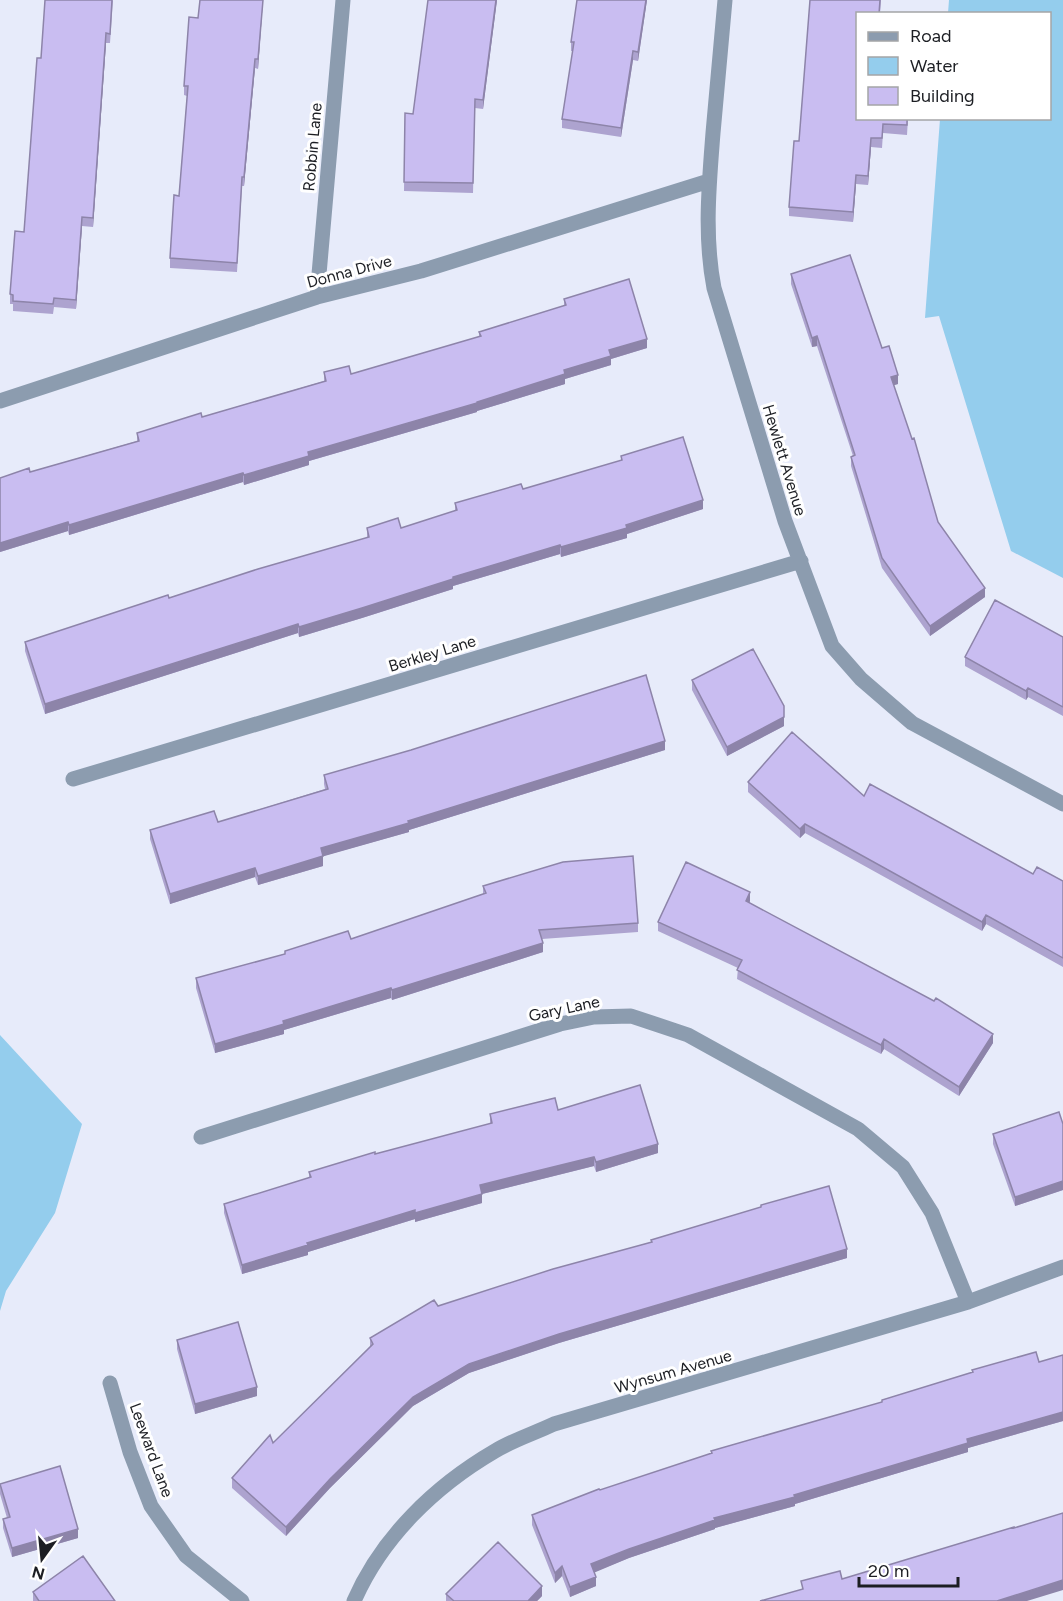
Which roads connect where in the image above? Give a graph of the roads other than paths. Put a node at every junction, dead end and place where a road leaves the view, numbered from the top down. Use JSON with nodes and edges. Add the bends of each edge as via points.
{"nodes":[{"id":1,"x":343,"y":0,"type":"edge"},
{"id":2,"x":725,"y":0,"type":"edge"},
{"id":3,"x":709,"y":181,"type":"junction"},
{"id":4,"x":317,"y":297,"type":"junction"},
{"id":5,"x":0,"y":401,"type":"edge"},
{"id":6,"x":801,"y":561,"type":"junction"},
{"id":7,"x":73,"y":779,"type":"dead end"},
{"id":8,"x":1063,"y":804,"type":"edge"},
{"id":9,"x":201,"y":1137,"type":"dead end"},
{"id":10,"x":1063,"y":1268,"type":"edge"},
{"id":11,"x":968,"y":1302,"type":"junction"},
{"id":12,"x":110,"y":1383,"type":"dead end"},
{"id":13,"x":242,"y":1601,"type":"edge"},
{"id":14,"x":354,"y":1601,"type":"edge"}],
"edges":[{"from":1,"to":4,"type":"street","name":"Robbin Lane"},
{"from":2,"to":3,"type":"street","name":"Hewlett Avenue"},
{"from":3,"to":4,"type":"street","name":"Donna Drive","via":[[421,271]]},
{"from":3,"to":6,"type":"street","name":"Hewlett Avenue","via":[[707,238],[714,288],[784,521]]},
{"from":4,"to":5,"type":"street","name":"Donna Drive"},
{"from":6,"to":7,"type":"street","name":"Berkley Lane"},
{"from":6,"to":8,"type":"street","name":"Hewlett Avenue","via":[[832,646],[861,679],[912,723]]},
{"from":9,"to":11,"type":"street","name":"Gary Lane","via":[[561,1024],[594,1017],[631,1016],[688,1035],[858,1129],[903,1167],[932,1213]]},
{"from":10,"to":11,"type":"street","name":"Wynsum Avenue"},
{"from":11,"to":14,"type":"street","name":"Wynsum Avenue","via":[[554,1424],[496,1450],[436,1492],[385,1545]]},
{"from":12,"to":13,"type":"street","name":"Leeward Lane","via":[[151,1506],[186,1556]]}]}
